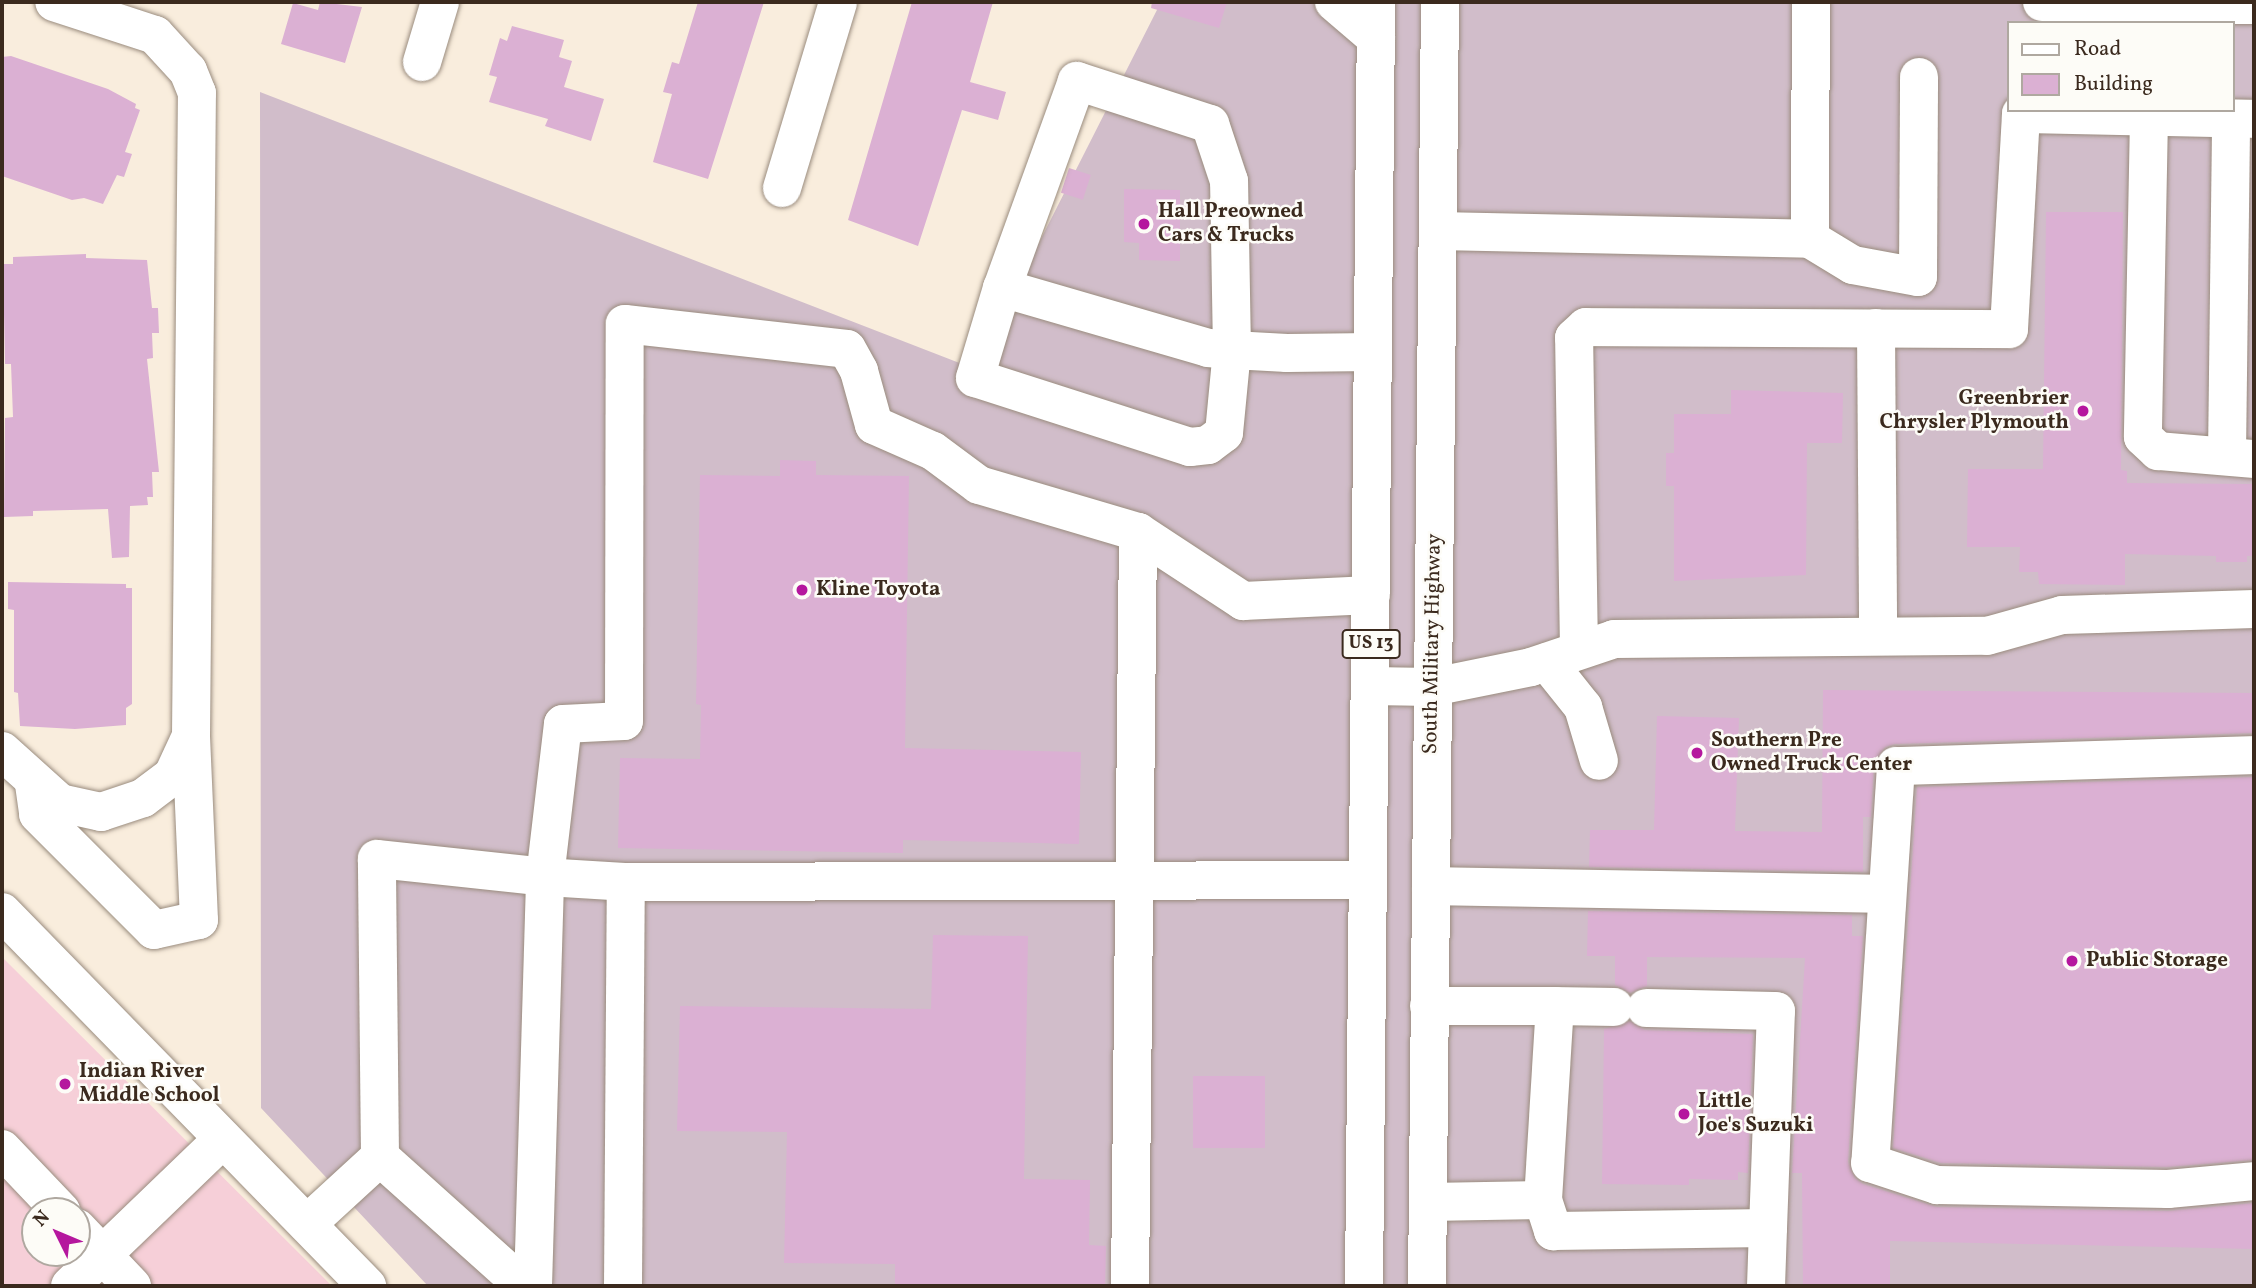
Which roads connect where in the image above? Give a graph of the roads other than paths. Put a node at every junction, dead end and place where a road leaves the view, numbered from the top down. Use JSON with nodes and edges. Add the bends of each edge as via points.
{"nodes":[{"id":1,"x":54,"y":2,"type":"edge"},
{"id":2,"x":440,"y":2,"type":"edge"},
{"id":3,"x":838,"y":2,"type":"edge"},
{"id":4,"x":1334,"y":2,"type":"edge"},
{"id":5,"x":1440,"y":2,"type":"edge"},
{"id":6,"x":1811,"y":2,"type":"edge"},
{"id":7,"x":2022,"y":2,"type":"edge"},
{"id":8,"x":2042,"y":2,"type":"edge"},
{"id":9,"x":2151,"y":3,"type":"edge"},
{"id":10,"x":2254,"y":5,"type":"edge"},
{"id":11,"x":1376,"y":20,"type":"edge"},
{"id":12,"x":2021,"y":21,"type":"edge"},
{"id":13,"x":422,"y":62,"type":"dead end"},
{"id":14,"x":1919,"y":77,"type":"dead end"},
{"id":15,"x":2021,"y":112,"type":"edge"},
{"id":16,"x":2149,"y":117,"type":"junction"},
{"id":17,"x":2243,"y":119,"type":"edge"},
{"id":18,"x":782,"y":188,"type":"dead end"},
{"id":19,"x":1438,"y":231,"type":"junction"},
{"id":20,"x":1810,"y":239,"type":"junction"},
{"id":21,"x":1918,"y":277,"type":"junction"},
{"id":22,"x":1002,"y":288,"type":"junction"},
{"id":23,"x":1876,"y":328,"type":"junction"},
{"id":24,"x":1916,"y":328,"type":"junction"},
{"id":25,"x":1232,"y":350,"type":"junction"},
{"id":26,"x":1373,"y":352,"type":"junction"},
{"id":27,"x":2241,"y":457,"type":"edge"},
{"id":28,"x":1138,"y":531,"type":"junction"},
{"id":29,"x":1371,"y":595,"type":"junction"},
{"id":30,"x":2254,"y":609,"type":"edge"},
{"id":31,"x":1878,"y":635,"type":"junction"},
{"id":32,"x":1563,"y":656,"type":"junction"},
{"id":33,"x":1370,"y":686,"type":"junction"},
{"id":34,"x":1433,"y":687,"type":"junction"},
{"id":35,"x":191,"y":736,"type":"junction"},
{"id":36,"x":2,"y":751,"type":"edge"},
{"id":37,"x":2254,"y":755,"type":"edge"},
{"id":38,"x":1599,"y":761,"type":"dead end"},
{"id":39,"x":34,"y":784,"type":"junction"},
{"id":40,"x":545,"y":877,"type":"junction"},
{"id":41,"x":1132,"y":877,"type":"junction"},
{"id":42,"x":1368,"y":880,"type":"junction"},
{"id":43,"x":626,"y":882,"type":"junction"},
{"id":44,"x":1431,"y":886,"type":"junction"},
{"id":45,"x":1887,"y":894,"type":"junction"},
{"id":46,"x":2,"y":912,"type":"edge"},
{"id":47,"x":1429,"y":1006,"type":"junction"},
{"id":48,"x":1555,"y":1006,"type":"junction"},
{"id":49,"x":223,"y":1139,"type":"junction"},
{"id":50,"x":2,"y":1149,"type":"edge"},
{"id":51,"x":380,"y":1157,"type":"junction"},
{"id":52,"x":2254,"y":1181,"type":"edge"},
{"id":53,"x":48,"y":1197,"type":"edge"},
{"id":54,"x":1543,"y":1200,"type":"junction"},
{"id":55,"x":1428,"y":1202,"type":"junction"},
{"id":56,"x":307,"y":1224,"type":"junction"},
{"id":57,"x":1768,"y":1228,"type":"junction"},
{"id":58,"x":91,"y":1241,"type":"edge"},
{"id":59,"x":91,"y":1243,"type":"edge"},
{"id":60,"x":79,"y":1267,"type":"edge"},
{"id":61,"x":70,"y":1286,"type":"edge"},
{"id":62,"x":132,"y":1286,"type":"edge"},
{"id":63,"x":368,"y":1286,"type":"edge"},
{"id":64,"x":524,"y":1286,"type":"edge"},
{"id":65,"x":533,"y":1286,"type":"edge"},
{"id":66,"x":623,"y":1286,"type":"edge"},
{"id":67,"x":1130,"y":1286,"type":"edge"},
{"id":68,"x":1364,"y":1286,"type":"edge"},
{"id":69,"x":1427,"y":1286,"type":"edge"},
{"id":70,"x":1766,"y":1286,"type":"edge"}],
"edges":[{"from":1,"to":35,"type":"main road","via":[[155,35],[188,71],[197,93]]},
{"from":2,"to":13,"type":"main road"},
{"from":3,"to":18,"type":"main road"},
{"from":4,"to":11,"type":"main road"},
{"from":5,"to":19,"type":"main road","name":"South Military Highway"},
{"from":6,"to":20,"type":"main road"},
{"from":7,"to":12,"type":"main road"},
{"from":8,"to":9,"type":"main road"},
{"from":9,"to":10,"type":"main road"},
{"from":11,"to":26,"type":"main road","number":"US 13"},
{"from":14,"to":21,"type":"main road"},
{"from":15,"to":16,"type":"main road"},
{"from":15,"to":24,"type":"main road","via":[[2009,329]]},
{"from":16,"to":17,"type":"main road"},
{"from":16,"to":27,"type":"main road","via":[[2143,437],[2158,451]]},
{"from":17,"to":27,"type":"main road"},
{"from":19,"to":20,"type":"main road"},
{"from":19,"to":34,"type":"main road","name":"South Military Highway"},
{"from":20,"to":21,"type":"main road","via":[[1853,265]]},
{"from":21,"to":24,"type":"main road"},
{"from":22,"to":25,"type":"main road","via":[[1195,345]]},
{"from":22,"to":25,"type":"main road","via":[[975,378],[1190,447],[1208,444],[1224,433]]},
{"from":22,"to":25,"type":"main road","via":[[1077,81],[1210,124],[1230,181]]},
{"from":23,"to":24,"type":"main road"},
{"from":23,"to":31,"type":"main road"},
{"from":23,"to":32,"type":"main road","via":[[1586,327],[1574,338]]},
{"from":25,"to":26,"type":"main road"},
{"from":26,"to":29,"type":"main road","number":"US 13"},
{"from":28,"to":29,"type":"main road","via":[[1243,601]]},
{"from":28,"to":40,"type":"main road","via":[[979,485],[933,451],[874,425],[859,371],[847,349],[625,324],[621,443],[624,721],[563,724]]},
{"from":28,"to":41,"type":"main road"},
{"from":29,"to":33,"type":"main road","number":"US 13"},
{"from":30,"to":31,"type":"main road","via":[[2062,615],[1987,636]]},
{"from":31,"to":32,"type":"main road","via":[[1614,639]]},
{"from":32,"to":34,"type":"main road"},
{"from":32,"to":38,"type":"main road"},
{"from":33,"to":34,"type":"main road"},
{"from":33,"to":42,"type":"main road","number":"US 13"},
{"from":34,"to":44,"type":"main road","name":"South Military Highway"},
{"from":35,"to":39,"type":"main road","via":[[173,775],[143,798],[101,812],[60,803]]},
{"from":35,"to":39,"type":"main road","via":[[199,920],[154,930],[38,814]]},
{"from":36,"to":39,"type":"main road"},
{"from":37,"to":45,"type":"main road","via":[[1896,766]]},
{"from":40,"to":43,"type":"main road"},
{"from":40,"to":51,"type":"main road","via":[[377,859]]},
{"from":40,"to":65,"type":"main road"},
{"from":41,"to":42,"type":"main road"},
{"from":41,"to":43,"type":"main road"},
{"from":41,"to":67,"type":"main road"},
{"from":42,"to":68,"type":"main road","number":"US 13"},
{"from":43,"to":66,"type":"main road"},
{"from":44,"to":45,"type":"main road"},
{"from":44,"to":47,"type":"main road","name":"South Military Highway"},
{"from":45,"to":52,"type":"main road","via":[[1870,1163],[1937,1185],[2168,1189]]},
{"from":46,"to":49,"type":"main road"},
{"from":47,"to":48,"type":"main road"},
{"from":47,"to":55,"type":"main road","name":"South Military Highway"},
{"from":48,"to":54,"type":"main road"},
{"from":48,"to":57,"type":"main road","via":[[1776,1011]]},
{"from":49,"to":56,"type":"main road"},
{"from":49,"to":58,"type":"main road"},
{"from":50,"to":53,"type":"main road"},
{"from":51,"to":56,"type":"main road"},
{"from":51,"to":64,"type":"main road"},
{"from":54,"to":55,"type":"main road"},
{"from":54,"to":57,"type":"main road","via":[[1553,1231]]},
{"from":55,"to":69,"type":"main road","name":"South Military Highway"},
{"from":56,"to":63,"type":"main road"},
{"from":57,"to":70,"type":"main road"},
{"from":59,"to":62,"type":"main road"},
{"from":60,"to":61,"type":"main road"}]}
